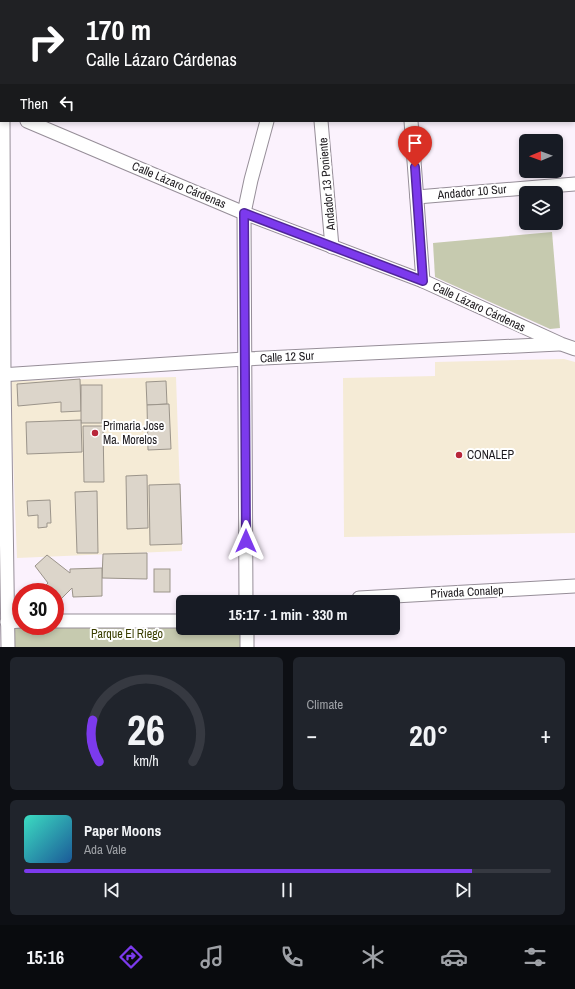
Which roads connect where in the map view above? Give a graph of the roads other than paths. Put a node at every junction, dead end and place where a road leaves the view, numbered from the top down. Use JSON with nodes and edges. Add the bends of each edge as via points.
{"nodes":[{"id":1,"x":3,"y":122,"type":"edge"},
{"id":2,"x":29,"y":122,"type":"edge"},
{"id":3,"x":267,"y":122,"type":"edge"},
{"id":4,"x":322,"y":122,"type":"edge"},
{"id":5,"x":411,"y":122,"type":"edge"},
{"id":6,"x":575,"y":184,"type":"edge"},
{"id":7,"x":417,"y":197,"type":"junction"},
{"id":8,"x":244,"y":213,"type":"junction"},
{"id":9,"x":332,"y":247,"type":"junction"},
{"id":10,"x":423,"y":281,"type":"junction"},
{"id":11,"x":575,"y":342,"type":"edge"},
{"id":12,"x":561,"y":344,"type":"junction"},
{"id":13,"x":575,"y":349,"type":"edge"},
{"id":14,"x":244,"y":359,"type":"junction"},
{"id":15,"x":2,"y":375,"type":"edge"},
{"id":16,"x":4,"y":576,"type":"edge"},
{"id":17,"x":575,"y":586,"type":"edge"},
{"id":18,"x":246,"y":595,"type":"edge"},
{"id":19,"x":400,"y":596,"type":"edge"},
{"id":20,"x":64,"y":621,"type":"edge"},
{"id":21,"x":176,"y":621,"type":"edge"},
{"id":22,"x":7,"y":622,"type":"junction"},
{"id":23,"x":12,"y":622,"type":"edge"},
{"id":24,"x":246,"y":635,"type":"edge"},
{"id":25,"x":8,"y":647,"type":"edge"},
{"id":26,"x":247,"y":647,"type":"edge"}],
"edges":[{"from":1,"to":15,"type":"street"},
{"from":2,"to":8,"type":"street","name":"Calle Lázaro Cárdenas"},
{"from":3,"to":8,"type":"street"},
{"from":4,"to":9,"type":"street","name":"Andador 13 Poniente"},
{"from":5,"to":7,"type":"street"},
{"from":6,"to":7,"type":"street","name":"Andador 10 Sur"},
{"from":7,"to":10,"type":"street"},
{"from":8,"to":9,"type":"street","name":"Calle Lázaro Cárdenas"},
{"from":8,"to":14,"type":"street"},
{"from":9,"to":10,"type":"street","name":"Calle Lázaro Cárdenas"},
{"from":10,"to":12,"type":"street","name":"Calle Lázaro Cárdenas"},
{"from":11,"to":12,"type":"street","name":"Calle 12 Sur"},
{"from":12,"to":13,"type":"street","name":"Calle Lázaro Cárdenas"},
{"from":12,"to":14,"type":"street","name":"Calle 12 Sur"},
{"from":14,"to":15,"type":"street","name":"Calle 12 Sur"},
{"from":14,"to":18,"type":"street"},
{"from":15,"to":16,"type":"street"},
{"from":16,"to":22,"type":"street"},
{"from":17,"to":19,"type":"street","name":"Privada Conalep"},
{"from":20,"to":21,"type":"street"},
{"from":22,"to":23,"type":"street"},
{"from":22,"to":25,"type":"street"},
{"from":24,"to":26,"type":"street"}]}
